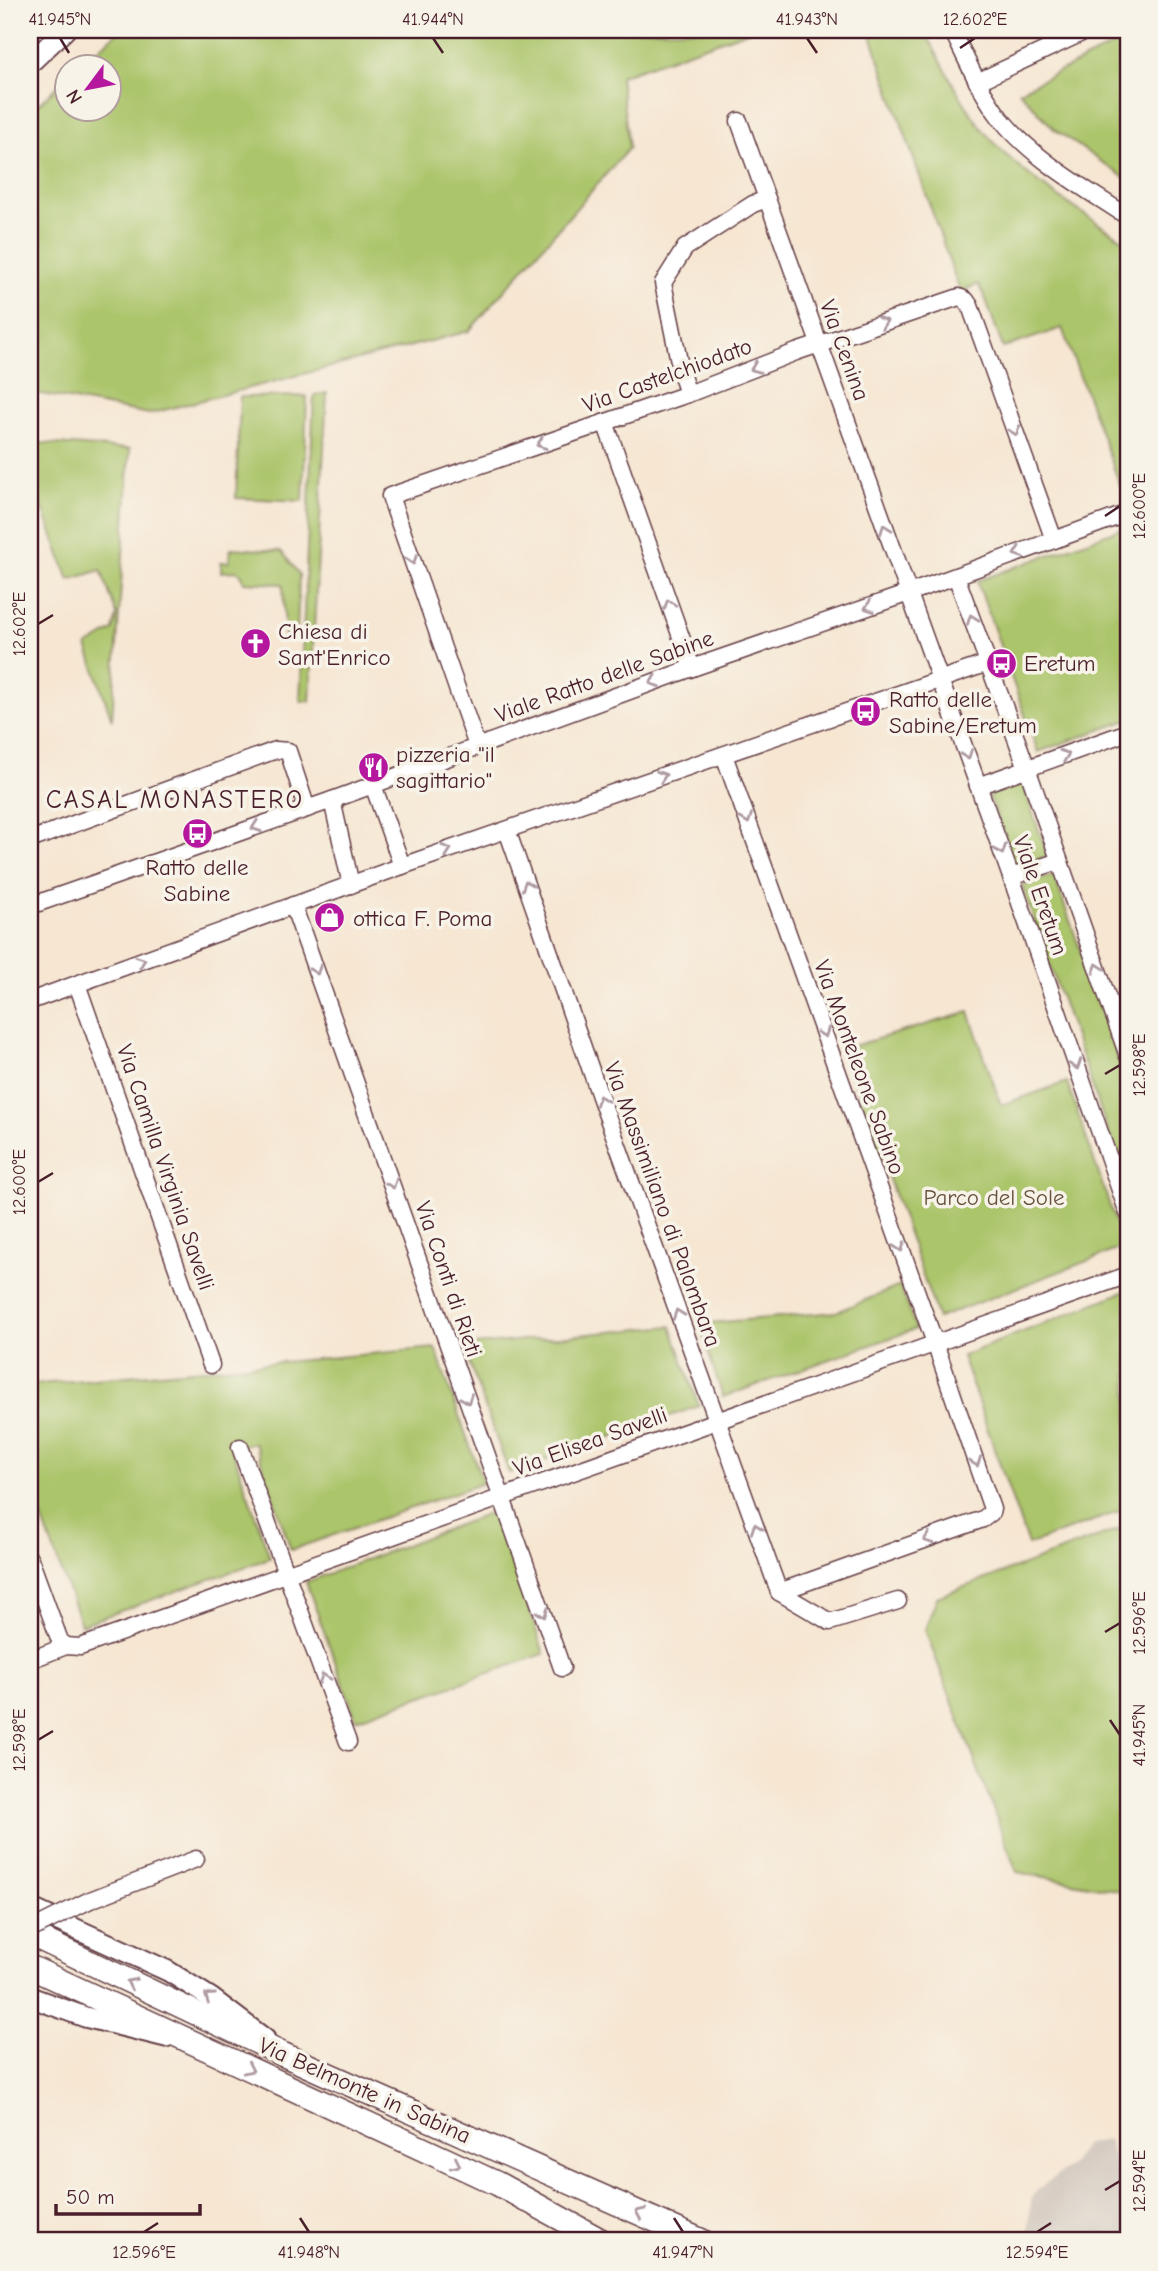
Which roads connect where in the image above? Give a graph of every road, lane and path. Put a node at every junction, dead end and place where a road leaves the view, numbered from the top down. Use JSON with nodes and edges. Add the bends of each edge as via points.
{"nodes":[{"id":1,"x":65,"y":30,"type":"edge"},
{"id":2,"x":952,"y":30,"type":"edge"},
{"id":3,"x":1088,"y":30,"type":"edge"},
{"id":4,"x":30,"y":63,"type":"edge"},
{"id":5,"x":977,"y":82,"type":"junction"},
{"id":6,"x":738,"y":121,"type":"dead end"},
{"id":7,"x":767,"y":199,"type":"junction"},
{"id":8,"x":1128,"y":217,"type":"edge"},
{"id":9,"x":819,"y":344,"type":"junction"},
{"id":10,"x":688,"y":394,"type":"junction"},
{"id":11,"x":605,"y":422,"type":"junction"},
{"id":12,"x":1128,"y":513,"type":"edge"},
{"id":13,"x":1054,"y":540,"type":"junction"},
{"id":14,"x":956,"y":576,"type":"junction"},
{"id":15,"x":909,"y":593,"type":"junction"},
{"id":16,"x":988,"y":663,"type":"junction"},
{"id":17,"x":692,"y":668,"type":"junction"},
{"id":18,"x":939,"y":679,"type":"junction"},
{"id":19,"x":1128,"y":732,"type":"edge"},
{"id":20,"x":477,"y":746,"type":"junction"},
{"id":21,"x":724,"y":755,"type":"junction"},
{"id":22,"x":1027,"y":768,"type":"junction"},
{"id":23,"x":373,"y":785,"type":"junction"},
{"id":24,"x":978,"y":786,"type":"junction"},
{"id":25,"x":332,"y":800,"type":"junction"},
{"id":26,"x":307,"y":809,"type":"junction"},
{"id":27,"x":507,"y":830,"type":"junction"},
{"id":28,"x":30,"y":839,"type":"edge"},
{"id":29,"x":1059,"y":860,"type":"junction"},
{"id":30,"x":402,"y":866,"type":"junction"},
{"id":31,"x":1011,"y":877,"type":"junction"},
{"id":32,"x":351,"y":885,"type":"junction"},
{"id":33,"x":293,"y":905,"type":"junction"},
{"id":34,"x":30,"y":906,"type":"edge"},
{"id":35,"x":77,"y":984,"type":"junction"},
{"id":36,"x":30,"y":1001,"type":"edge"},
{"id":37,"x":1128,"y":1056,"type":"edge"},
{"id":38,"x":1121,"y":1168,"type":"edge"},
{"id":39,"x":1128,"y":1213,"type":"edge"},
{"id":40,"x":1128,"y":1275,"type":"edge"},
{"id":41,"x":935,"y":1343,"type":"junction"},
{"id":42,"x":211,"y":1365,"type":"dead end"},
{"id":43,"x":717,"y":1420,"type":"junction"},
{"id":44,"x":240,"y":1447,"type":"dead end"},
{"id":45,"x":502,"y":1497,"type":"junction"},
{"id":46,"x":30,"y":1559,"type":"edge"},
{"id":47,"x":285,"y":1573,"type":"junction"},
{"id":48,"x":779,"y":1592,"type":"junction"},
{"id":49,"x":898,"y":1601,"type":"dead end"},
{"id":50,"x":66,"y":1646,"type":"junction"},
{"id":51,"x":30,"y":1660,"type":"edge"},
{"id":52,"x":562,"y":1668,"type":"dead end"},
{"id":53,"x":348,"y":1742,"type":"dead end"},
{"id":54,"x":196,"y":1859,"type":"dead end"},
{"id":55,"x":30,"y":1908,"type":"edge"},
{"id":56,"x":30,"y":1932,"type":"edge"},
{"id":57,"x":30,"y":1967,"type":"edge"},
{"id":58,"x":30,"y":1997,"type":"edge"},
{"id":59,"x":187,"y":2041,"type":"junction"},
{"id":60,"x":282,"y":2054,"type":"junction"},
{"id":61,"x":602,"y":2241,"type":"edge"},
{"id":62,"x":702,"y":2241,"type":"edge"}],
"edges":[{"from":1,"to":4,"type":"street"},
{"from":2,"to":5,"type":"street"},
{"from":3,"to":5,"type":"street"},
{"from":5,"to":8,"type":"street","via":[[1002,120],[1029,148]]},
{"from":6,"to":7,"type":"street","name":"Via Cenina"},
{"from":7,"to":9,"type":"street","name":"Via Cenina"},
{"from":7,"to":10,"type":"street","via":[[685,248],[663,283]]},
{"from":9,"to":10,"type":"street","name":"Via Castelchiodato","one_way":true},
{"from":9,"to":13,"type":"street","name":"Via Castelchiodato","one_way":true,"via":[[963,298],[970,306]]},
{"from":15,"to":9,"type":"street","name":"Via Cenina","one_way":true},
{"from":10,"to":11,"type":"street","name":"Via Castelchiodato"},
{"from":17,"to":11,"type":"street","one_way":true},
{"from":11,"to":20,"type":"street","name":"Via Castelchiodato","one_way":true,"via":[[390,496]]},
{"from":12,"to":13,"type":"street","name":"Viale Ratto delle Sabine"},
{"from":13,"to":14,"type":"street","name":"Viale Ratto delle Sabine","one_way":true},
{"from":14,"to":15,"type":"street","name":"Viale Ratto delle Sabine"},
{"from":16,"to":14,"type":"street","name":"Viale Eretum","one_way":true},
{"from":15,"to":17,"type":"street","name":"Viale Ratto delle Sabine","one_way":true},
{"from":15,"to":18,"type":"street","name":"Viale Eretum"},
{"from":16,"to":18,"type":"street"},
{"from":16,"to":22,"type":"street","name":"Viale Eretum"},
{"from":17,"to":20,"type":"street","name":"Viale Ratto delle Sabine","one_way":true},
{"from":18,"to":21,"type":"street"},
{"from":18,"to":24,"type":"street","name":"Viale Eretum","one_way":true},
{"from":22,"to":19,"type":"street","one_way":true},
{"from":20,"to":23,"type":"street","name":"Viale Ratto delle Sabine"},
{"from":27,"to":21,"type":"street","one_way":true},
{"from":21,"to":41,"type":"street","name":"Via Monteleone Sabino","one_way":true},
{"from":22,"to":24,"type":"street"},
{"from":22,"to":29,"type":"street","name":"Viale Eretum"},
{"from":23,"to":25,"type":"street","name":"Viale Ratto delle Sabine"},
{"from":23,"to":30,"type":"street"},
{"from":24,"to":31,"type":"street","name":"Viale Eretum","one_way":true},
{"from":25,"to":26,"type":"street","name":"Viale Ratto delle Sabine"},
{"from":25,"to":32,"type":"street"},
{"from":26,"to":28,"type":"street","via":[[288,751],[276,750]]},
{"from":26,"to":34,"type":"street","name":"Viale Ratto delle Sabine","one_way":true},
{"from":30,"to":27,"type":"street","one_way":true},
{"from":43,"to":27,"type":"street","name":"Via Massimiliano di Palombara","one_way":true},
{"from":29,"to":31,"type":"street"},
{"from":37,"to":29,"type":"street","name":"Viale Eretum","one_way":true},
{"from":30,"to":32,"type":"street"},
{"from":31,"to":38,"type":"street","name":"Viale Eretum","one_way":true},
{"from":32,"to":33,"type":"street"},
{"from":35,"to":33,"type":"street","one_way":true},
{"from":33,"to":45,"type":"street","name":"Via Conti di Rieti","one_way":true},
{"from":35,"to":36,"type":"street"},
{"from":35,"to":42,"type":"street","name":"Via Camilla Virginia Savelli"},
{"from":38,"to":39,"type":"street","name":"Viale Eretum"},
{"from":40,"to":41,"type":"street","name":"Via Elisea Savelli"},
{"from":41,"to":43,"type":"street","name":"Via Elisea Savelli"},
{"from":41,"to":48,"type":"street","name":"Via Monteleone Sabino","one_way":true,"via":[[991,1513]]},
{"from":43,"to":45,"type":"street","name":"Via Elisea Savelli"},
{"from":48,"to":43,"type":"street","name":"Via Massimiliano di Palombara","one_way":true},
{"from":44,"to":47,"type":"street"},
{"from":45,"to":47,"type":"street","name":"Via Elisea Savelli"},
{"from":45,"to":52,"type":"street","name":"Via Conti di Rieti","one_way":true},
{"from":46,"to":50,"type":"street","via":[[60,1641]]},
{"from":47,"to":50,"type":"street","name":"Via Elisea Savelli","via":[[80,1647]]},
{"from":53,"to":47,"type":"street","one_way":true},
{"from":48,"to":49,"type":"street","via":[[830,1622]]},
{"from":50,"to":51,"type":"street","name":"Via Elisea Savelli"},
{"from":54,"to":56,"type":"street","bridge":true,"via":[[90,1900]]},
{"from":60,"to":55,"type":"street","one_way":true,"via":[[168,1971]]},
{"from":60,"to":56,"type":"main road","name":"Via Belmonte in Sabina","one_way":true},
{"from":57,"to":59,"type":"main road","name":"Via Belmonte in Sabina"},
{"from":58,"to":59,"type":"street","via":[[108,2024]]},
{"from":59,"to":61,"type":"main road","name":"Via Belmonte in Sabina","one_way":true,"via":[[498,2184]]},
{"from":62,"to":60,"type":"main road","name":"Via Belmonte in Sabina","one_way":true}]}
